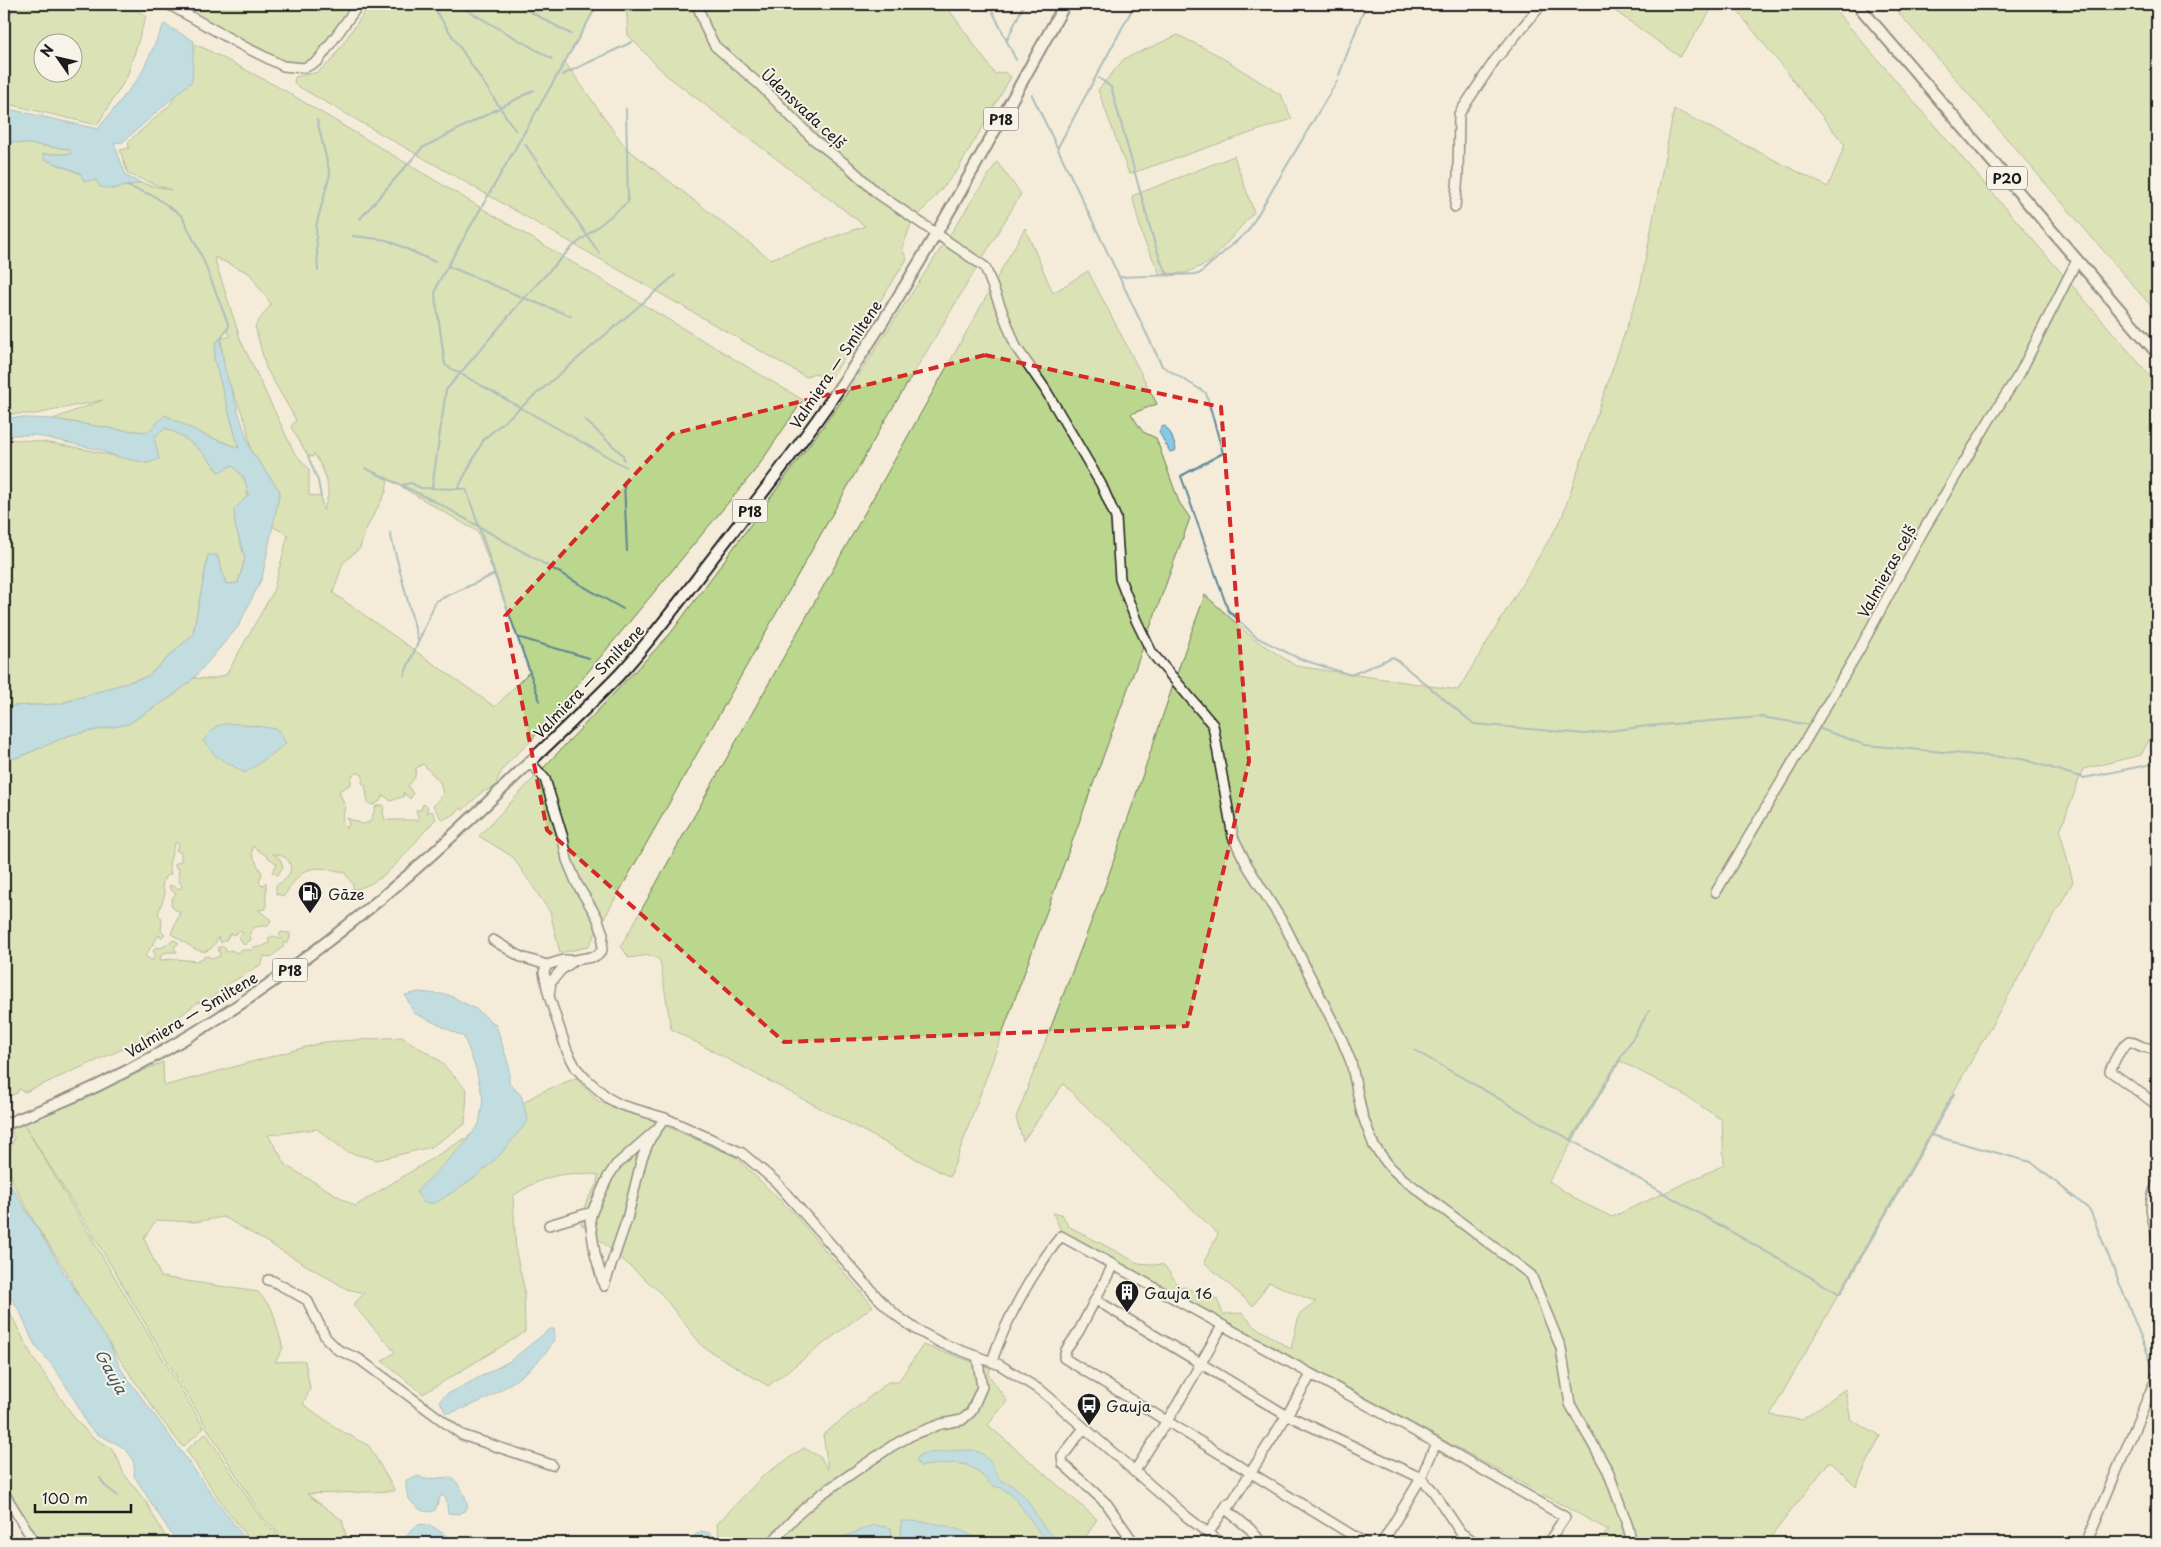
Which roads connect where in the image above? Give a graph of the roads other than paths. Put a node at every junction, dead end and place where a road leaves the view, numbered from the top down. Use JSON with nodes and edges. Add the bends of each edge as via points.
{"nodes":[{"id":1,"x":168,"y":4,"type":"edge"},
{"id":2,"x":359,"y":4,"type":"edge"},
{"id":3,"x":697,"y":4,"type":"edge"},
{"id":4,"x":1065,"y":4,"type":"edge"},
{"id":5,"x":1542,"y":4,"type":"edge"},
{"id":6,"x":1857,"y":4,"type":"edge"},
{"id":7,"x":1455,"y":207,"type":"dead end"},
{"id":8,"x":936,"y":234,"type":"junction"},
{"id":9,"x":2077,"y":260,"type":"junction"},
{"id":10,"x":2157,"y":353,"type":"edge"},
{"id":11,"x":530,"y":762,"type":"junction"},
{"id":12,"x":1716,"y":892,"type":"dead end"},
{"id":13,"x":494,"y":940,"type":"dead end"},
{"id":14,"x":575,"y":960,"type":"junction"},
{"id":15,"x":547,"y":965,"type":"junction"},
{"id":16,"x":549,"y":996,"type":"junction"},
{"id":17,"x":2157,"y":1050,"type":"edge"},
{"id":18,"x":2157,"y":1105,"type":"edge"},
{"id":19,"x":665,"y":1118,"type":"junction"},
{"id":20,"x":8,"y":1123,"type":"edge"},
{"id":21,"x":656,"y":1130,"type":"junction"},
{"id":22,"x":2157,"y":1184,"type":"edge"},
{"id":23,"x":592,"y":1212,"type":"junction"},
{"id":24,"x":549,"y":1225,"type":"dead end"},
{"id":25,"x":2157,"y":1238,"type":"edge"},
{"id":26,"x":1113,"y":1265,"type":"junction"},
{"id":27,"x":268,"y":1280,"type":"dead end"},
{"id":28,"x":1096,"y":1300,"type":"junction"},
{"id":29,"x":1222,"y":1326,"type":"junction"},
{"id":30,"x":977,"y":1356,"type":"junction"},
{"id":31,"x":992,"y":1361,"type":"junction"},
{"id":32,"x":1200,"y":1364,"type":"junction"},
{"id":33,"x":1310,"y":1374,"type":"junction"},
{"id":34,"x":2157,"y":1376,"type":"edge"},
{"id":35,"x":1285,"y":1414,"type":"junction"},
{"id":36,"x":1167,"y":1421,"type":"junction"},
{"id":37,"x":1084,"y":1428,"type":"junction"},
{"id":38,"x":1436,"y":1443,"type":"junction"},
{"id":39,"x":552,"y":1465,"type":"dead end"},
{"id":40,"x":1134,"y":1472,"type":"junction"},
{"id":41,"x":1249,"y":1472,"type":"junction"},
{"id":42,"x":1421,"y":1478,"type":"junction"},
{"id":43,"x":4,"y":1493,"type":"edge"},
{"id":44,"x":1214,"y":1540,"type":"edge"},
{"id":45,"x":35,"y":1543,"type":"edge"},
{"id":46,"x":771,"y":1543,"type":"edge"},
{"id":47,"x":1134,"y":1543,"type":"edge"},
{"id":48,"x":1262,"y":1543,"type":"edge"},
{"id":49,"x":1365,"y":1543,"type":"edge"},
{"id":50,"x":1382,"y":1543,"type":"edge"},
{"id":51,"x":1477,"y":1543,"type":"edge"},
{"id":52,"x":1548,"y":1543,"type":"edge"},
{"id":53,"x":1632,"y":1543,"type":"edge"},
{"id":54,"x":2086,"y":1543,"type":"edge"}],
"edges":[{"from":1,"to":2,"type":"street","via":[[283,66],[304,68],[318,62]]},
{"from":3,"to":8,"type":"street","name":"Ūdensvada ceļš","via":[[715,46],[729,60],[760,85],[813,139],[877,192]]},
{"from":4,"to":8,"type":"main road","name":"Valmiera — Smiltene","number":"P18"},
{"from":5,"to":7,"type":"street","via":[[1505,47],[1459,114]]},
{"from":6,"to":9,"type":"main road","number":"P20"},
{"from":8,"to":11,"type":"main road","name":"Valmiera — Smiltene","number":"P18","via":[[826,408],[676,609],[620,674]]},
{"from":8,"to":53,"type":"street","name":"Ūdensvada ceļš","via":[[985,267],[1016,347],[1101,484],[1116,518],[1120,579],[1136,620],[1152,653],[1213,725],[1233,837],[1285,926],[1342,1040],[1374,1146],[1402,1178],[1532,1276],[1561,1348],[1570,1404],[1608,1472]]},
{"from":9,"to":10,"type":"main road","number":"P20"},
{"from":9,"to":12,"type":"street","name":"Valmieras ceļš","via":[[2020,373],[1923,531],[1858,652]]},
{"from":11,"to":14,"type":"street","via":[[545,779],[567,860],[597,917],[602,934],[602,950],[597,956]]},
{"from":11,"to":20,"type":"main road","name":"Valmiera — Smiltene","number":"P18","via":[[444,844],[348,926],[280,977],[138,1065]]},
{"from":13,"to":15,"type":"street","via":[[521,957]]},
{"from":14,"to":15,"type":"street"},
{"from":14,"to":16,"type":"street","via":[[551,982]]},
{"from":15,"to":16,"type":"street","via":[[544,972]]},
{"from":16,"to":19,"type":"street","via":[[567,1051],[585,1078],[621,1105]]},
{"from":17,"to":18,"type":"street","via":[[2130,1041],[2115,1058],[2110,1071]]},
{"from":19,"to":21,"type":"street"},
{"from":19,"to":30,"type":"street","via":[[748,1157],[788,1195],[897,1316],[941,1343]]},
{"from":21,"to":23,"type":"street","via":[[616,1165]]},
{"from":21,"to":23,"type":"street","via":[[642,1158],[627,1219],[604,1286],[594,1245]]},
{"from":22,"to":25,"type":"street","via":[[2150,1205]]},
{"from":23,"to":24,"type":"street"},
{"from":26,"to":28,"type":"street"},
{"from":26,"to":29,"type":"street"},
{"from":26,"to":31,"type":"street","via":[[1061,1236],[1026,1289]]},
{"from":27,"to":39,"type":"street","via":[[307,1300],[326,1338],[338,1350],[359,1359],[462,1435]]},
{"from":28,"to":32,"type":"street"},
{"from":28,"to":36,"type":"street","via":[[1064,1358]]},
{"from":29,"to":32,"type":"street"},
{"from":29,"to":33,"type":"street"},
{"from":30,"to":31,"type":"street"},
{"from":30,"to":46,"type":"street","via":[[982,1387],[971,1412],[962,1420],[941,1424],[892,1446],[820,1495]]},
{"from":31,"to":37,"type":"street","via":[[1043,1392]]},
{"from":32,"to":35,"type":"street"},
{"from":32,"to":36,"type":"street"},
{"from":33,"to":35,"type":"street"},
{"from":33,"to":38,"type":"street"},
{"from":34,"to":54,"type":"street"},
{"from":35,"to":41,"type":"street"},
{"from":35,"to":42,"type":"street"},
{"from":36,"to":40,"type":"street"},
{"from":36,"to":41,"type":"street"},
{"from":37,"to":40,"type":"street"},
{"from":37,"to":47,"type":"street","via":[[1062,1457],[1063,1464],[1107,1504]]},
{"from":38,"to":42,"type":"street"},
{"from":38,"to":52,"type":"street","via":[[1565,1517]]},
{"from":40,"to":44,"type":"street"},
{"from":41,"to":44,"type":"street"},
{"from":41,"to":48,"type":"street","via":[[1227,1510]]},
{"from":41,"to":49,"type":"street"},
{"from":42,"to":50,"type":"street"},
{"from":42,"to":51,"type":"street","via":[[1461,1533]]},
{"from":43,"to":45,"type":"street"}]}
